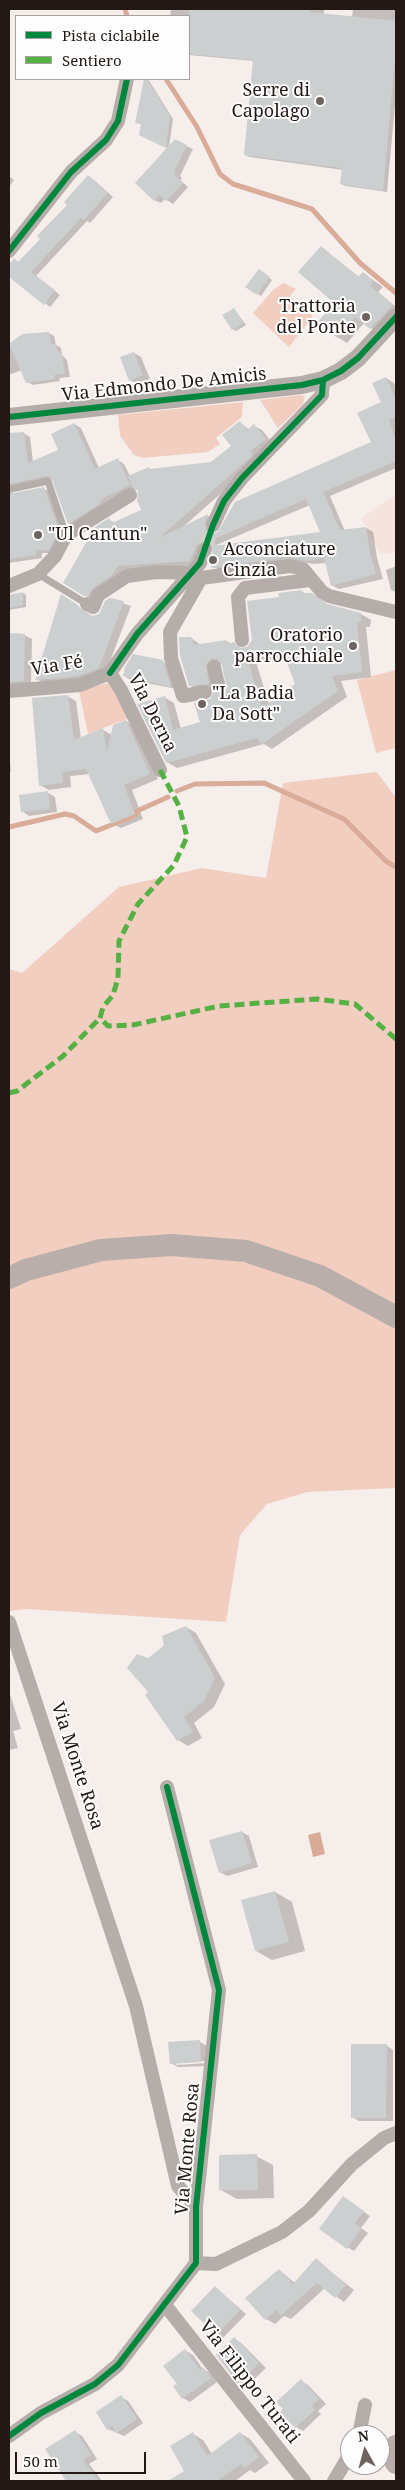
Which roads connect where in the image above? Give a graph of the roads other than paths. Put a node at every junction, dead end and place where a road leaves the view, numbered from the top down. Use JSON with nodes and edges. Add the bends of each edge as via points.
{"nodes":[{"id":1,"x":127,"y":80,"type":"edge"},
{"id":2,"x":9,"y":252,"type":"edge"},
{"id":3,"x":396,"y":317,"type":"edge"},
{"id":4,"x":323,"y":380,"type":"junction"},
{"id":5,"x":9,"y":417,"type":"edge"},
{"id":6,"x":11,"y":490,"type":"dead end"},
{"id":7,"x":130,"y":495,"type":"dead end"},
{"id":8,"x":213,"y":525,"type":"tunnel mouth"},
{"id":9,"x":66,"y":535,"type":"junction"},
{"id":10,"x":204,"y":549,"type":"tunnel mouth"},
{"id":11,"x":38,"y":574,"type":"junction"},
{"id":12,"x":196,"y":575,"type":"junction"},
{"id":13,"x":310,"y":580,"type":"junction"},
{"id":14,"x":9,"y":586,"type":"edge"},
{"id":15,"x":87,"y":604,"type":"joint"},
{"id":16,"x":396,"y":612,"type":"edge"},
{"id":17,"x":242,"y":640,"type":"dead end"},
{"id":18,"x":214,"y":667,"type":"dead end"},
{"id":19,"x":110,"y":673,"type":"junction"},
{"id":20,"x":218,"y":684,"type":"dead end"},
{"id":21,"x":9,"y":691,"type":"edge"},
{"id":22,"x":205,"y":692,"type":"dead end"},
{"id":23,"x":160,"y":770,"type":"dead end"},
{"id":24,"x":9,"y":1278,"type":"edge"},
{"id":25,"x":396,"y":1317,"type":"edge"},
{"id":26,"x":9,"y":1622,"type":"edge"},
{"id":27,"x":167,"y":1787,"type":"dead end"},
{"id":28,"x":396,"y":2132,"type":"edge"},
{"id":29,"x":196,"y":2208,"type":"junction"},
{"id":30,"x":196,"y":2263,"type":"junction"},
{"id":31,"x":165,"y":2306,"type":"junction"},
{"id":32,"x":365,"y":2404,"type":"dead end"},
{"id":33,"x":361,"y":2425,"type":"edge"},
{"id":34,"x":9,"y":2436,"type":"edge"},
{"id":35,"x":396,"y":2446,"type":"edge"},
{"id":36,"x":396,"y":2463,"type":"edge"},
{"id":37,"x":304,"y":2481,"type":"edge"}],
"edges":[{"from":1,"to":2,"type":"street","via":[[118,121],[106,140],[71,172]]},
{"from":3,"to":4,"type":"street","name":"Via Edmondo De Amicis","via":[[358,358]]},
{"from":4,"to":5,"type":"street","name":"Via Edmondo De Amicis","via":[[295,386]]},
{"from":4,"to":8,"type":"street","via":[[322,395],[242,478],[224,501]]},
{"from":6,"to":9,"type":"lane","via":[[48,481]]},
{"from":7,"to":9,"type":"street"},
{"from":9,"to":11,"type":"street"},
{"from":10,"to":12,"type":"street"},
{"from":11,"to":14,"type":"street"},
{"from":11,"to":15,"type":"lane"},
{"from":12,"to":13,"type":"street","via":[[290,566],[303,569]]},
{"from":12,"to":15,"type":"street","via":[[156,572],[128,576],[98,595],[93,607]]},
{"from":12,"to":19,"type":"street","via":[[137,634]]},
{"from":12,"to":22,"type":"street","via":[[170,632],[171,658],[182,696]]},
{"from":13,"to":16,"type":"street","via":[[322,592]]},
{"from":13,"to":17,"type":"street","via":[[245,588],[238,597]]},
{"from":18,"to":20,"type":"street"},
{"from":19,"to":21,"type":"street","name":"Via Fé","via":[[80,684]]},
{"from":19,"to":23,"type":"street","name":"Via Derna"},
{"from":24,"to":25,"type":"main road","via":[[26,1270],[101,1250],[172,1245],[246,1252],[320,1276]]},
{"from":26,"to":29,"type":"street","name":"Via Monte Rosa","via":[[136,2006],[178,2186]]},
{"from":27,"to":29,"type":"street","name":"Via Monte Rosa","via":[[219,1990]]},
{"from":28,"to":30,"type":"street","via":[[352,2164],[309,2211],[282,2232],[216,2264]]},
{"from":29,"to":30,"type":"street","name":"Via Monte Rosa"},
{"from":30,"to":31,"type":"street"},
{"from":31,"to":34,"type":"street","via":[[118,2365],[94,2384],[41,2413]]},
{"from":31,"to":37,"type":"street","name":"Via Filippo Turati"},
{"from":32,"to":33,"type":"street"},
{"from":35,"to":36,"type":"main road"}]}
